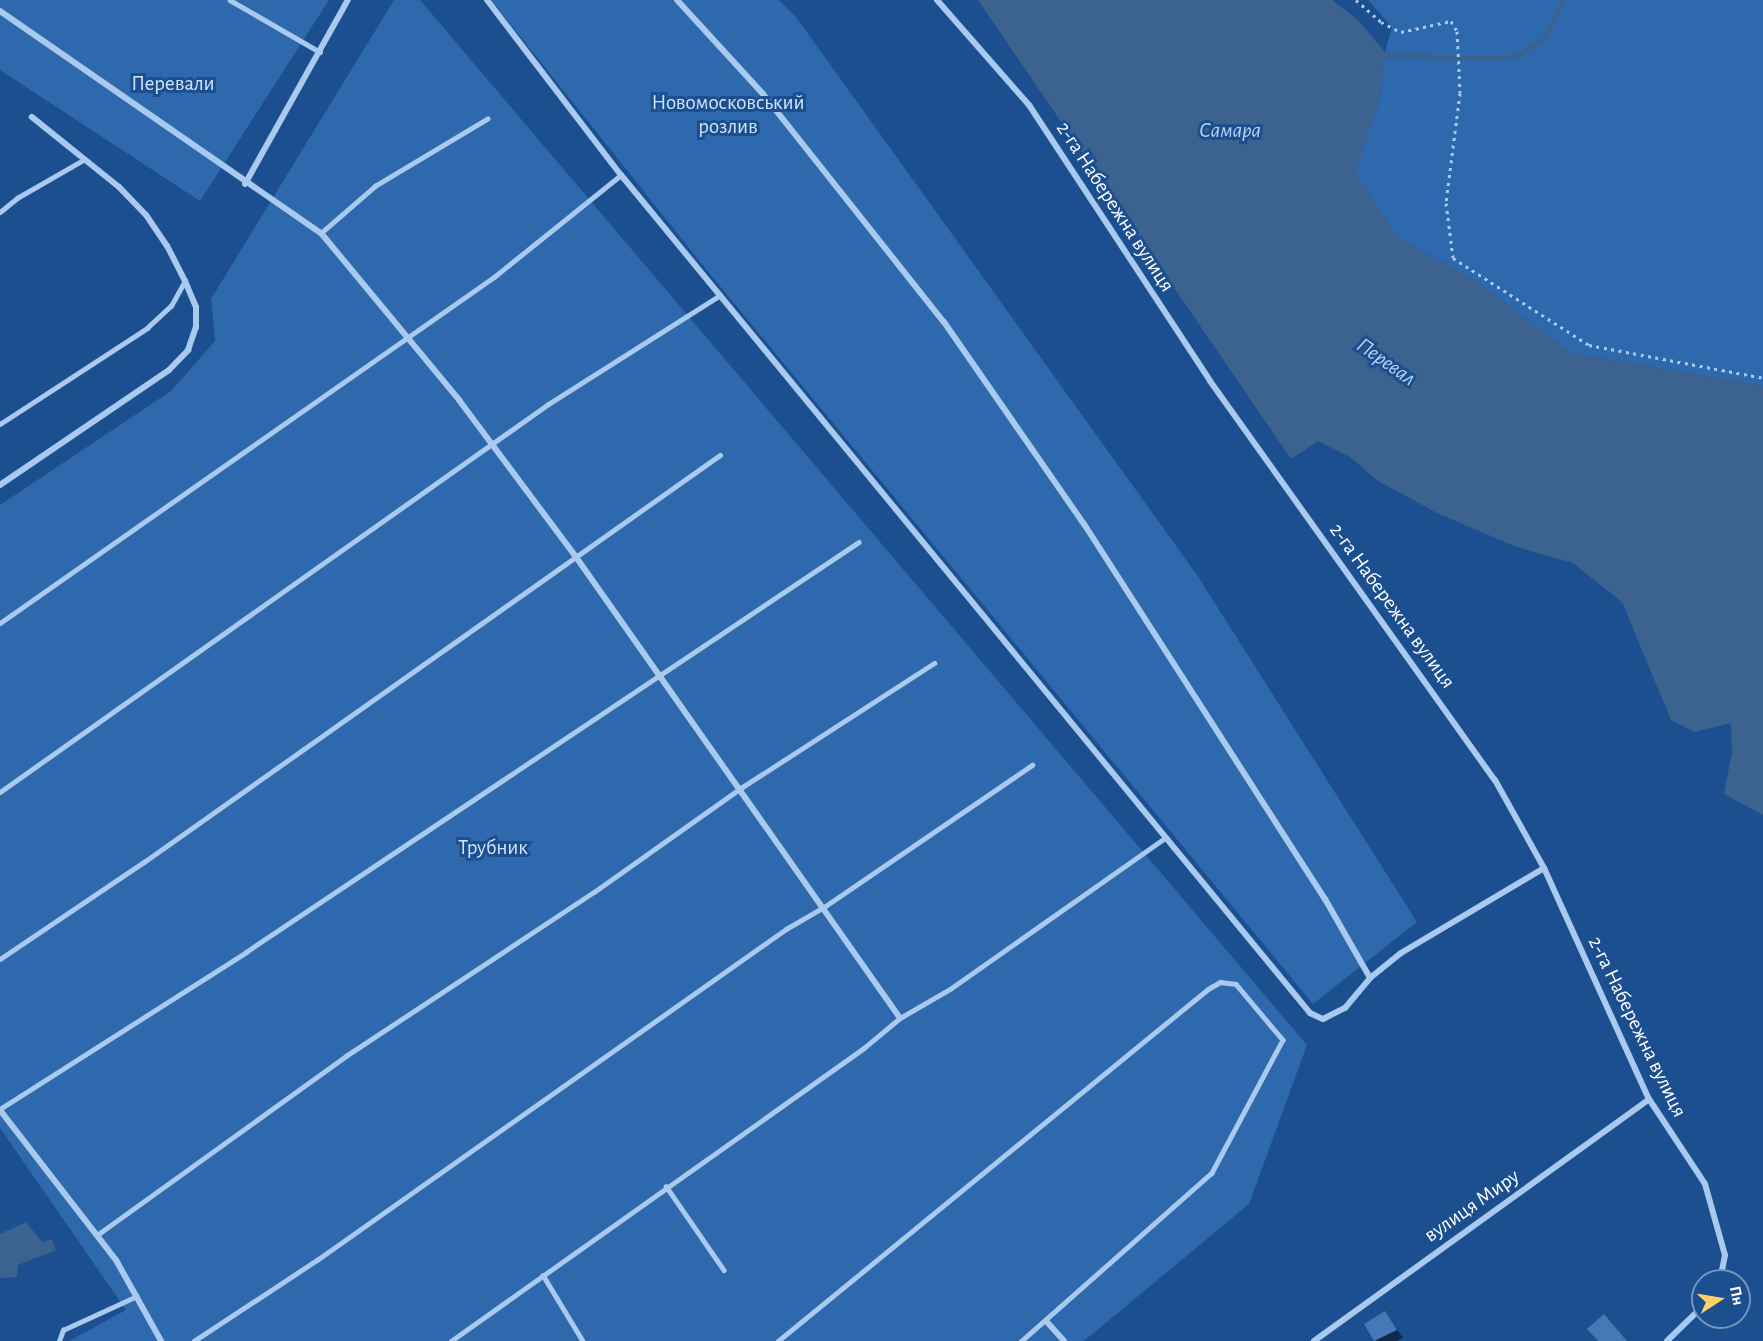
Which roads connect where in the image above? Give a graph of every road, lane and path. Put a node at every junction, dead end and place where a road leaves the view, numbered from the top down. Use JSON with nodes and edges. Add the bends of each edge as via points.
{"nodes":[{"id":1,"x":230,"y":0,"type":"edge"},
{"id":2,"x":348,"y":0,"type":"edge"},
{"id":3,"x":487,"y":0,"type":"edge"},
{"id":4,"x":677,"y":0,"type":"edge"},
{"id":5,"x":937,"y":0,"type":"edge"},
{"id":6,"x":1356,"y":0,"type":"edge"},
{"id":7,"x":0,"y":11,"type":"edge"},
{"id":8,"x":320,"y":52,"type":"junction"},
{"id":9,"x":32,"y":117,"type":"dead end"},
{"id":10,"x":487,"y":119,"type":"dead end"},
{"id":11,"x":85,"y":159,"type":"junction"},
{"id":12,"x":621,"y":175,"type":"junction"},
{"id":13,"x":245,"y":184,"type":"junction"},
{"id":14,"x":0,"y":212,"type":"edge"},
{"id":15,"x":321,"y":233,"type":"junction"},
{"id":16,"x":185,"y":281,"type":"junction"},
{"id":17,"x":720,"y":295,"type":"junction"},
{"id":18,"x":408,"y":337,"type":"junction"},
{"id":19,"x":1763,"y":378,"type":"edge"},
{"id":20,"x":0,"y":424,"type":"edge"},
{"id":21,"x":493,"y":446,"type":"junction"},
{"id":22,"x":720,"y":455,"type":"dead end"},
{"id":23,"x":0,"y":485,"type":"edge"},
{"id":24,"x":859,"y":542,"type":"dead end"},
{"id":25,"x":576,"y":557,"type":"junction"},
{"id":26,"x":0,"y":623,"type":"edge"},
{"id":27,"x":934,"y":663,"type":"dead end"},
{"id":28,"x":659,"y":673,"type":"junction"},
{"id":29,"x":1032,"y":765,"type":"dead end"},
{"id":30,"x":741,"y":788,"type":"junction"},
{"id":31,"x":0,"y":792,"type":"edge"},
{"id":32,"x":1165,"y":838,"type":"junction"},
{"id":33,"x":1544,"y":868,"type":"junction"},
{"id":34,"x":824,"y":908,"type":"junction"},
{"id":35,"x":0,"y":959,"type":"edge"},
{"id":36,"x":1370,"y":978,"type":"junction"},
{"id":37,"x":900,"y":1018,"type":"junction"},
{"id":38,"x":1649,"y":1099,"type":"junction"},
{"id":39,"x":0,"y":1109,"type":"edge"},
{"id":40,"x":666,"y":1186,"type":"junction"},
{"id":41,"x":97,"y":1234,"type":"junction"},
{"id":42,"x":1722,"y":1269,"type":"edge"},
{"id":43,"x":724,"y":1270,"type":"dead end"},
{"id":44,"x":543,"y":1275,"type":"junction"},
{"id":45,"x":136,"y":1296,"type":"junction"},
{"id":46,"x":1691,"y":1317,"type":"edge"},
{"id":47,"x":1047,"y":1322,"type":"junction"},
{"id":48,"x":60,"y":1341,"type":"edge"},
{"id":49,"x":161,"y":1341,"type":"edge"},
{"id":50,"x":194,"y":1341,"type":"edge"},
{"id":51,"x":451,"y":1341,"type":"edge"},
{"id":52,"x":583,"y":1341,"type":"edge"},
{"id":53,"x":778,"y":1341,"type":"edge"},
{"id":54,"x":1022,"y":1341,"type":"edge"},
{"id":55,"x":1064,"y":1341,"type":"edge"},
{"id":56,"x":1314,"y":1341,"type":"edge"},
{"id":57,"x":1667,"y":1341,"type":"edge"}],
"edges":[{"from":1,"to":8,"type":"lane"},
{"from":2,"to":8,"type":"street"},
{"from":3,"to":12,"type":"street"},
{"from":4,"to":36,"type":"street","via":[[762,94],[944,322],[1093,537],[1325,899]]},
{"from":5,"to":33,"type":"street","name":"2-га Набережна вулиця","via":[[1029,105],[1210,381],[1495,780]]},
{"from":6,"to":19,"type":"path","via":[[1381,22],[1401,32],[1451,21],[1457,31],[1460,93],[1446,203],[1453,258],[1589,345],[1650,360]]},
{"from":7,"to":13,"type":"street"},
{"from":8,"to":13,"type":"street"},
{"from":9,"to":11,"type":"street"},
{"from":10,"to":15,"type":"lane","via":[[375,186]]},
{"from":11,"to":14,"type":"lane"},
{"from":11,"to":16,"type":"street","via":[[146,215]]},
{"from":12,"to":17,"type":"street"},
{"from":12,"to":18,"type":"lane","via":[[494,277]]},
{"from":13,"to":15,"type":"street","via":[[289,208]]},
{"from":15,"to":18,"type":"street"},
{"from":16,"to":20,"type":"lane","via":[[171,306],[147,328]]},
{"from":16,"to":23,"type":"street","via":[[196,307],[196,327],[188,350],[141,391]]},
{"from":17,"to":21,"type":"lane","via":[[547,405]]},
{"from":17,"to":32,"type":"street"},
{"from":18,"to":21,"type":"street"},
{"from":18,"to":26,"type":"lane"},
{"from":21,"to":25,"type":"street"},
{"from":21,"to":31,"type":"lane"},
{"from":22,"to":25,"type":"lane"},
{"from":24,"to":28,"type":"lane"},
{"from":25,"to":28,"type":"street"},
{"from":25,"to":35,"type":"lane"},
{"from":27,"to":30,"type":"lane"},
{"from":28,"to":30,"type":"street"},
{"from":28,"to":39,"type":"lane","via":[[246,952]]},
{"from":29,"to":34,"type":"lane"},
{"from":30,"to":34,"type":"street"},
{"from":30,"to":41,"type":"lane","via":[[594,892],[346,1056]]},
{"from":32,"to":36,"type":"street","via":[[1285,986],[1316,1018],[1323,1019],[1345,1008]]},
{"from":32,"to":37,"type":"lane","via":[[950,989]]},
{"from":33,"to":36,"type":"street","via":[[1401,953]]},
{"from":33,"to":38,"type":"street","name":"2-га Набережна вулиця"},
{"from":34,"to":37,"type":"street"},
{"from":34,"to":50,"type":"lane","via":[[786,929],[317,1260]]},
{"from":37,"to":40,"type":"lane","via":[[846,1062]]},
{"from":38,"to":42,"type":"street","name":"2-га Набережна вулиця","via":[[1705,1184],[1725,1255]]},
{"from":38,"to":56,"type":"street","name":"вулиця Миру"},
{"from":39,"to":41,"type":"street"},
{"from":40,"to":43,"type":"lane"},
{"from":40,"to":44,"type":"lane"},
{"from":41,"to":45,"type":"street"},
{"from":44,"to":51,"type":"lane"},
{"from":44,"to":52,"type":"lane"},
{"from":45,"to":48,"type":"lane","via":[[63,1330]]},
{"from":45,"to":49,"type":"street"},
{"from":46,"to":57,"type":"street"},
{"from":47,"to":53,"type":"lane","via":[[1212,1173],[1283,1040],[1236,984],[1220,982],[1208,989]]},
{"from":47,"to":54,"type":"lane"},
{"from":47,"to":55,"type":"street"}]}
